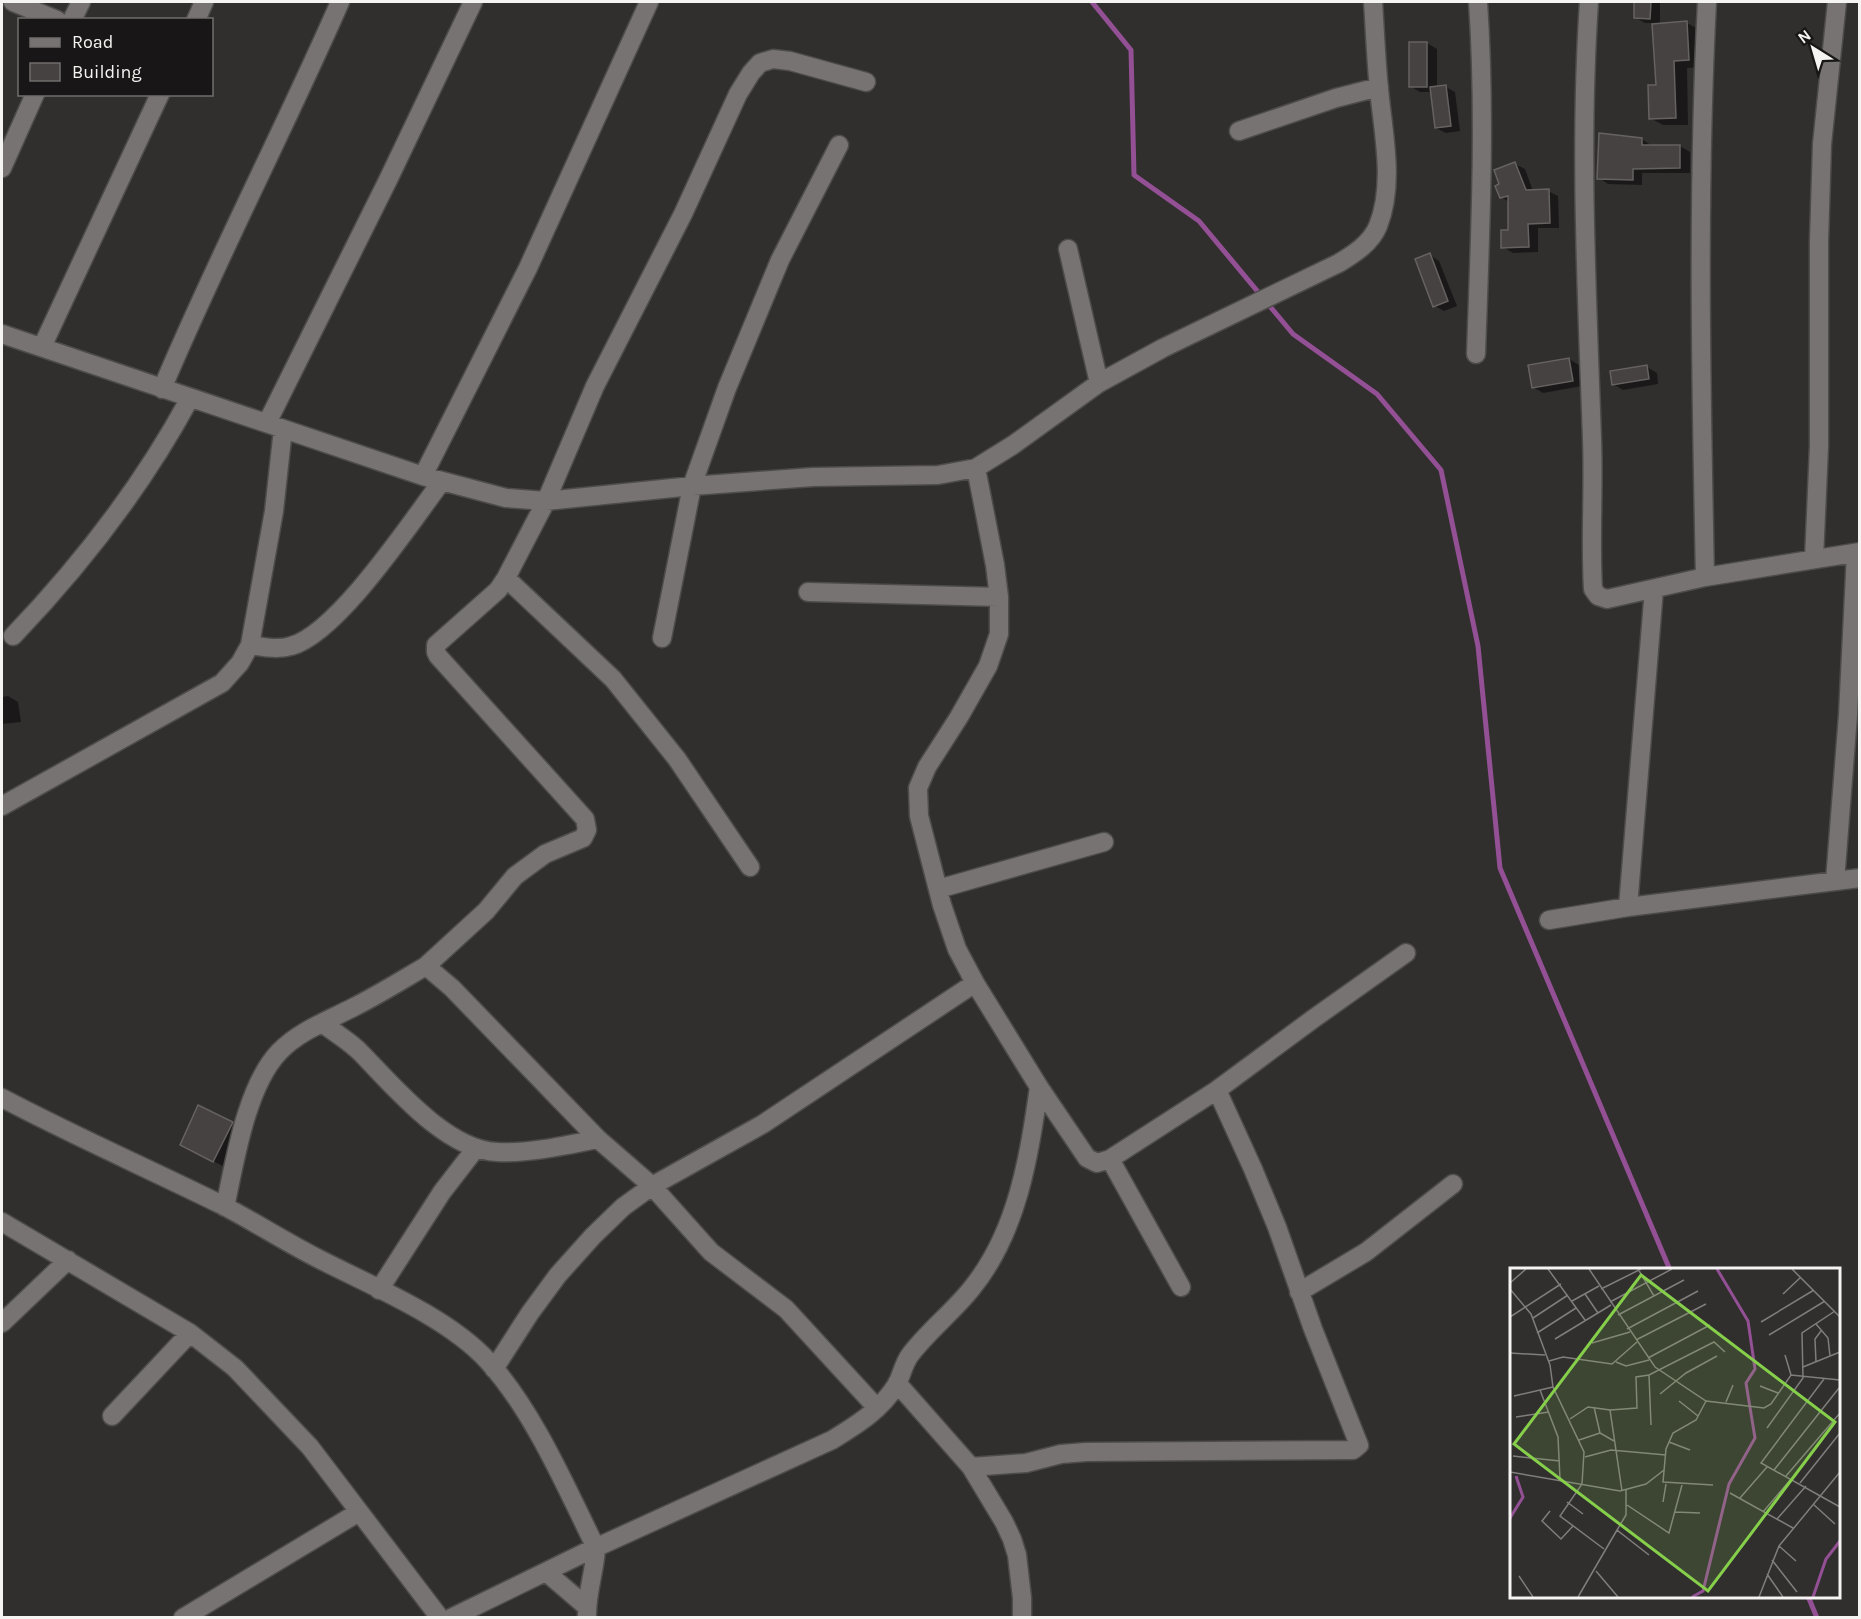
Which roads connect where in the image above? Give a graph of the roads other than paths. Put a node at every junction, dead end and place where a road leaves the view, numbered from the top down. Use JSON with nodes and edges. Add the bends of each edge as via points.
{"nodes":[{"id":1,"x":13,"y":2,"type":"edge"},
{"id":2,"x":81,"y":2,"type":"edge"},
{"id":3,"x":204,"y":2,"type":"edge"},
{"id":4,"x":340,"y":2,"type":"edge"},
{"id":5,"x":473,"y":2,"type":"edge"},
{"id":6,"x":649,"y":2,"type":"edge"},
{"id":7,"x":1373,"y":2,"type":"edge"},
{"id":8,"x":1478,"y":2,"type":"edge"},
{"id":9,"x":1589,"y":2,"type":"edge"},
{"id":10,"x":1707,"y":2,"type":"edge"},
{"id":11,"x":1837,"y":2,"type":"edge"},
{"id":12,"x":52,"y":18,"type":"edge"},
{"id":13,"x":73,"y":18,"type":"edge"},
{"id":14,"x":197,"y":18,"type":"edge"},
{"id":15,"x":866,"y":82,"type":"dead end"},
{"id":16,"x":1379,"y":87,"type":"junction"},
{"id":17,"x":34,"y":96,"type":"edge"},
{"id":18,"x":159,"y":96,"type":"edge"},
{"id":19,"x":1239,"y":131,"type":"dead end"},
{"id":20,"x":839,"y":145,"type":"dead end"},
{"id":21,"x":2,"y":168,"type":"edge"},
{"id":22,"x":1068,"y":249,"type":"dead end"},
{"id":23,"x":2,"y":333,"type":"edge"},
{"id":24,"x":42,"y":347,"type":"junction"},
{"id":25,"x":1476,"y":354,"type":"dead end"},
{"id":26,"x":1099,"y":383,"type":"junction"},
{"id":27,"x":162,"y":389,"type":"junction"},
{"id":28,"x":190,"y":398,"type":"junction"},
{"id":29,"x":275,"y":426,"type":"junction"},
{"id":30,"x":976,"y":468,"type":"junction"},
{"id":31,"x":423,"y":476,"type":"junction"},
{"id":32,"x":442,"y":481,"type":"junction"},
{"id":33,"x":693,"y":486,"type":"junction"},
{"id":34,"x":546,"y":501,"type":"junction"},
{"id":35,"x":1858,"y":553,"type":"edge"},
{"id":36,"x":1814,"y":559,"type":"junction"},
{"id":37,"x":1705,"y":577,"type":"junction"},
{"id":38,"x":506,"y":578,"type":"junction"},
{"id":39,"x":1654,"y":589,"type":"junction"},
{"id":40,"x":808,"y":592,"type":"dead end"},
{"id":41,"x":999,"y":597,"type":"junction"},
{"id":42,"x":13,"y":636,"type":"dead end"},
{"id":43,"x":662,"y":638,"type":"dead end"},
{"id":44,"x":250,"y":645,"type":"junction"},
{"id":45,"x":2,"y":806,"type":"edge"},
{"id":46,"x":1104,"y":842,"type":"dead end"},
{"id":47,"x":750,"y":867,"type":"dead end"},
{"id":48,"x":1860,"y":878,"type":"edge"},
{"id":49,"x":1835,"y":881,"type":"junction"},
{"id":50,"x":938,"y":889,"type":"junction"},
{"id":51,"x":1628,"y":907,"type":"junction"},
{"id":52,"x":1548,"y":920,"type":"dead end"},
{"id":53,"x":1406,"y":954,"type":"dead end"},
{"id":54,"x":426,"y":966,"type":"junction"},
{"id":55,"x":975,"y":983,"type":"junction"},
{"id":56,"x":322,"y":1023,"type":"junction"},
{"id":57,"x":1039,"y":1087,"type":"junction"},
{"id":58,"x":1217,"y":1090,"type":"junction"},
{"id":59,"x":2,"y":1098,"type":"edge"},
{"id":60,"x":598,"y":1139,"type":"junction"},
{"id":61,"x":476,"y":1148,"type":"junction"},
{"id":62,"x":1110,"y":1159,"type":"junction"},
{"id":63,"x":1453,"y":1184,"type":"dead end"},
{"id":64,"x":652,"y":1186,"type":"junction"},
{"id":65,"x":225,"y":1207,"type":"junction"},
{"id":66,"x":2,"y":1222,"type":"edge"},
{"id":67,"x":68,"y":1260,"type":"junction"},
{"id":68,"x":1181,"y":1287,"type":"dead end"},
{"id":69,"x":379,"y":1290,"type":"junction"},
{"id":70,"x":1299,"y":1292,"type":"junction"},
{"id":71,"x":2,"y":1323,"type":"edge"},
{"id":72,"x":190,"y":1333,"type":"junction"},
{"id":73,"x":494,"y":1369,"type":"junction"},
{"id":74,"x":897,"y":1383,"type":"junction"},
{"id":75,"x":877,"y":1408,"type":"junction"},
{"id":76,"x":112,"y":1416,"type":"dead end"},
{"id":77,"x":970,"y":1467,"type":"junction"},
{"id":78,"x":359,"y":1512,"type":"junction"},
{"id":79,"x":596,"y":1548,"type":"junction"},
{"id":80,"x":546,"y":1572,"type":"junction"},
{"id":81,"x":587,"y":1612,"type":"edge"},
{"id":82,"x":183,"y":1617,"type":"edge"},
{"id":83,"x":440,"y":1617,"type":"edge"},
{"id":84,"x":451,"y":1617,"type":"edge"},
{"id":85,"x":1022,"y":1617,"type":"edge"}],
"edges":[{"from":1,"to":12,"type":"street"},
{"from":2,"to":13,"type":"street"},
{"from":3,"to":14,"type":"street"},
{"from":4,"to":27,"type":"street"},
{"from":5,"to":29,"type":"street"},
{"from":6,"to":31,"type":"street","via":[[528,268]]},
{"from":7,"to":16,"type":"street"},
{"from":8,"to":25,"type":"street","via":[[1481,198]]},
{"from":9,"to":39,"type":"street","via":[[1585,128],[1593,589],[1607,599]]},
{"from":10,"to":37,"type":"street","via":[[1701,255]]},
{"from":11,"to":36,"type":"street","via":[[1822,144]]},
{"from":15,"to":34,"type":"street","via":[[773,59],[760,63],[751,73],[595,386]]},
{"from":16,"to":19,"type":"street"},
{"from":16,"to":26,"type":"street","via":[[1386,194],[1377,228],[1361,248],[1339,263]]},
{"from":17,"to":21,"type":"street"},
{"from":18,"to":24,"type":"street"},
{"from":20,"to":33,"type":"street","via":[[758,310]]},
{"from":22,"to":26,"type":"street"},
{"from":23,"to":24,"type":"street"},
{"from":24,"to":27,"type":"street"},
{"from":26,"to":30,"type":"street"},
{"from":27,"to":28,"type":"street"},
{"from":28,"to":29,"type":"street"},
{"from":28,"to":42,"type":"street","via":[[136,488],[52,595]]},
{"from":29,"to":31,"type":"street"},
{"from":29,"to":44,"type":"street","via":[[270,533]]},
{"from":30,"to":33,"type":"street","via":[[938,475],[813,477]]},
{"from":30,"to":41,"type":"street"},
{"from":31,"to":32,"type":"street"},
{"from":32,"to":34,"type":"street","via":[[506,498]]},
{"from":32,"to":44,"type":"street","via":[[353,598],[328,623],[291,646]]},
{"from":33,"to":34,"type":"street"},
{"from":33,"to":43,"type":"street"},
{"from":34,"to":38,"type":"street"},
{"from":35,"to":36,"type":"street"},
{"from":35,"to":49,"type":"street"},
{"from":36,"to":37,"type":"street"},
{"from":37,"to":39,"type":"street"},
{"from":38,"to":47,"type":"street","via":[[613,679],[677,759]]},
{"from":38,"to":54,"type":"street","via":[[498,590],[436,645],[436,652],[585,819],[587,830],[583,838],[545,854],[515,876],[486,911]]},
{"from":39,"to":51,"type":"street"},
{"from":40,"to":41,"type":"street"},
{"from":41,"to":50,"type":"street","via":[[999,634],[988,666],[918,788],[919,816]]},
{"from":44,"to":45,"type":"street","via":[[222,683]]},
{"from":46,"to":50,"type":"street"},
{"from":48,"to":49,"type":"street"},
{"from":49,"to":51,"type":"street"},
{"from":50,"to":55,"type":"street","via":[[957,949]]},
{"from":51,"to":52,"type":"street"},
{"from":53,"to":58,"type":"street"},
{"from":54,"to":56,"type":"street"},
{"from":54,"to":60,"type":"street"},
{"from":55,"to":57,"type":"street"},
{"from":55,"to":64,"type":"street","via":[[763,1124]]},
{"from":56,"to":61,"type":"street","via":[[361,1052],[424,1116]]},
{"from":56,"to":65,"type":"street","via":[[280,1051],[268,1066],[248,1115]]},
{"from":57,"to":62,"type":"street","via":[[1087,1158],[1097,1163]]},
{"from":57,"to":74,"type":"street","via":[[1030,1152],[1005,1231],[972,1288],[909,1357]]},
{"from":58,"to":62,"type":"street"},
{"from":58,"to":70,"type":"street","via":[[1254,1169]]},
{"from":59,"to":65,"type":"street"},
{"from":60,"to":61,"type":"street","via":[[497,1152]]},
{"from":60,"to":64,"type":"street"},
{"from":61,"to":69,"type":"street","via":[[442,1192]]},
{"from":62,"to":68,"type":"street"},
{"from":63,"to":70,"type":"street","via":[[1366,1252]]},
{"from":64,"to":73,"type":"street","via":[[593,1236],[558,1275]]},
{"from":64,"to":75,"type":"street","via":[[711,1252],[786,1309]]},
{"from":65,"to":69,"type":"street"},
{"from":66,"to":67,"type":"street"},
{"from":67,"to":71,"type":"street"},
{"from":67,"to":72,"type":"street"},
{"from":69,"to":73,"type":"street","via":[[466,1339]]},
{"from":70,"to":77,"type":"street","via":[[1359,1442],[1356,1449],[1086,1452],[1026,1463]]},
{"from":72,"to":76,"type":"street"},
{"from":72,"to":78,"type":"street","via":[[235,1368],[272,1406]]},
{"from":73,"to":79,"type":"street","via":[[540,1439]]},
{"from":74,"to":75,"type":"street"},
{"from":74,"to":77,"type":"street"},
{"from":75,"to":79,"type":"street","via":[[832,1440]]},
{"from":77,"to":85,"type":"street","via":[[1012,1539]]},
{"from":78,"to":82,"type":"street"},
{"from":78,"to":83,"type":"street"},
{"from":79,"to":80,"type":"street"},
{"from":79,"to":81,"type":"street"},
{"from":80,"to":81,"type":"street"},
{"from":80,"to":84,"type":"street"}]}
